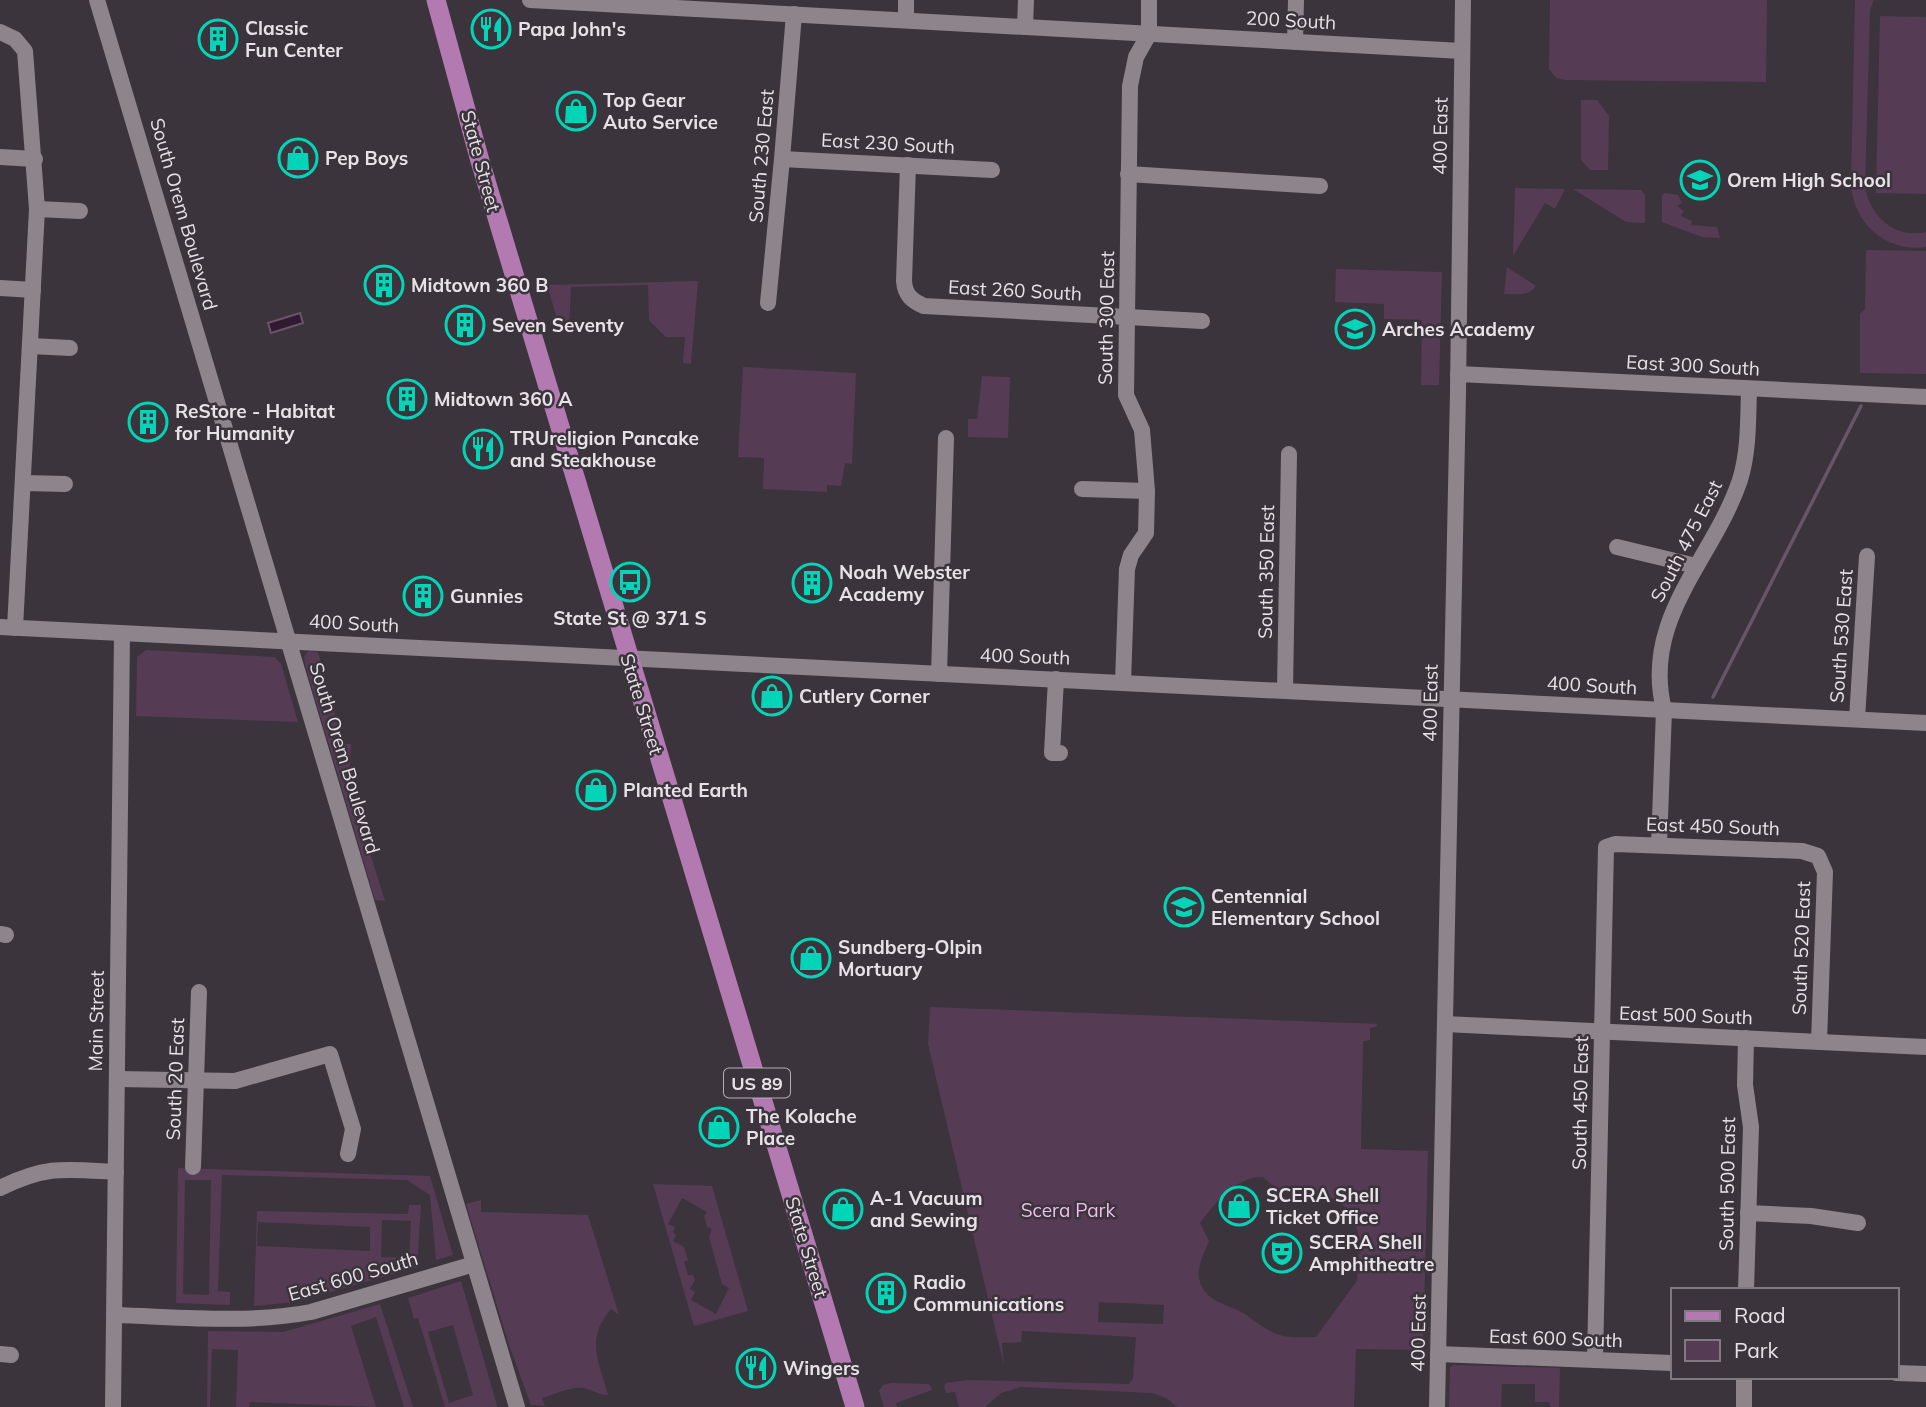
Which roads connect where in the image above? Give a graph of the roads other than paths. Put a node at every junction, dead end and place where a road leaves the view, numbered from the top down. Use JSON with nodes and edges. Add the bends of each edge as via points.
{"nodes":[{"id":1,"x":97,"y":0,"type":"edge"},
{"id":2,"x":436,"y":0,"type":"edge"},
{"id":3,"x":530,"y":0,"type":"edge"},
{"id":4,"x":906,"y":0,"type":"edge"},
{"id":5,"x":1026,"y":0,"type":"edge"},
{"id":6,"x":1149,"y":0,"type":"edge"},
{"id":7,"x":1296,"y":0,"type":"edge"},
{"id":8,"x":1463,"y":0,"type":"edge"},
{"id":9,"x":785,"y":9,"type":"edge"},
{"id":10,"x":906,"y":20,"type":"junction"},
{"id":11,"x":1025,"y":27,"type":"junction"},
{"id":12,"x":0,"y":32,"type":"edge"},
{"id":13,"x":1149,"y":34,"type":"junction"},
{"id":14,"x":1295,"y":42,"type":"junction"},
{"id":15,"x":1462,"y":51,"type":"junction"},
{"id":16,"x":0,"y":157,"type":"edge"},
{"id":17,"x":35,"y":159,"type":"junction"},
{"id":18,"x":782,"y":159,"type":"junction"},
{"id":19,"x":908,"y":165,"type":"junction"},
{"id":20,"x":992,"y":170,"type":"dead end"},
{"id":21,"x":1128,"y":174,"type":"junction"},
{"id":22,"x":1320,"y":186,"type":"dead end"},
{"id":23,"x":37,"y":209,"type":"junction"},
{"id":24,"x":80,"y":211,"type":"dead end"},
{"id":25,"x":0,"y":288,"type":"edge"},
{"id":26,"x":33,"y":290,"type":"junction"},
{"id":27,"x":768,"y":303,"type":"dead end"},
{"id":28,"x":1127,"y":317,"type":"junction"},
{"id":29,"x":1202,"y":321,"type":"dead end"},
{"id":30,"x":31,"y":346,"type":"junction"},
{"id":31,"x":70,"y":348,"type":"dead end"},
{"id":32,"x":1458,"y":374,"type":"junction"},
{"id":33,"x":1749,"y":389,"type":"junction"},
{"id":34,"x":1926,"y":397,"type":"edge"},
{"id":35,"x":946,"y":438,"type":"dead end"},
{"id":36,"x":1289,"y":454,"type":"dead end"},
{"id":37,"x":23,"y":483,"type":"junction"},
{"id":38,"x":65,"y":484,"type":"dead end"},
{"id":39,"x":1082,"y":489,"type":"dead end"},
{"id":40,"x":1147,"y":491,"type":"junction"},
{"id":41,"x":1617,"y":547,"type":"dead end"},
{"id":42,"x":1867,"y":556,"type":"dead end"},
{"id":43,"x":1696,"y":566,"type":"junction"},
{"id":44,"x":7,"y":628,"type":"edge"},
{"id":45,"x":122,"y":635,"type":"junction"},
{"id":46,"x":288,"y":640,"type":"junction"},
{"id":47,"x":628,"y":658,"type":"junction"},
{"id":48,"x":939,"y":674,"type":"junction"},
{"id":49,"x":1056,"y":679,"type":"junction"},
{"id":50,"x":1123,"y":682,"type":"junction"},
{"id":51,"x":1285,"y":690,"type":"junction"},
{"id":52,"x":1451,"y":698,"type":"junction"},
{"id":53,"x":1664,"y":710,"type":"junction"},
{"id":54,"x":1857,"y":719,"type":"junction"},
{"id":55,"x":1926,"y":723,"type":"edge"},
{"id":56,"x":1060,"y":753,"type":"dead end"},
{"id":57,"x":1659,"y":845,"type":"junction"},
{"id":58,"x":1606,"y":847,"type":"joint"},
{"id":59,"x":1818,"y":856,"type":"joint"},
{"id":60,"x":199,"y":992,"type":"dead end"},
{"id":61,"x":1445,"y":1024,"type":"junction"},
{"id":62,"x":1603,"y":1032,"type":"junction"},
{"id":63,"x":1746,"y":1038,"type":"junction"},
{"id":64,"x":1819,"y":1042,"type":"junction"},
{"id":65,"x":1926,"y":1047,"type":"edge"},
{"id":66,"x":117,"y":1079,"type":"junction"},
{"id":67,"x":196,"y":1081,"type":"junction"},
{"id":68,"x":348,"y":1154,"type":"dead end"},
{"id":69,"x":193,"y":1167,"type":"dead end"},
{"id":70,"x":116,"y":1172,"type":"junction"},
{"id":71,"x":0,"y":1188,"type":"edge"},
{"id":72,"x":1748,"y":1213,"type":"junction"},
{"id":73,"x":1858,"y":1223,"type":"dead end"},
{"id":74,"x":474,"y":1264,"type":"junction"},
{"id":75,"x":1746,"y":1288,"type":"edge"},
{"id":76,"x":115,"y":1315,"type":"junction"},
{"id":77,"x":1438,"y":1354,"type":"junction"},
{"id":78,"x":1595,"y":1360,"type":"junction"},
{"id":79,"x":1671,"y":1363,"type":"edge"},
{"id":80,"x":1898,"y":1373,"type":"edge"},
{"id":81,"x":1926,"y":1374,"type":"edge"},
{"id":82,"x":1744,"y":1379,"type":"edge"},
{"id":83,"x":113,"y":1407,"type":"edge"},
{"id":84,"x":517,"y":1407,"type":"edge"},
{"id":85,"x":855,"y":1407,"type":"edge"},
{"id":86,"x":1437,"y":1407,"type":"edge"},
{"id":87,"x":1744,"y":1407,"type":"edge"}],
"edges":[{"from":1,"to":46,"type":"street","name":"South Orem Boulevard"},
{"from":2,"to":47,"type":"main road","name":"State Street","number":"US 89"},
{"from":3,"to":9,"type":"street","name":"200 South"},
{"from":4,"to":10,"type":"street"},
{"from":5,"to":11,"type":"street"},
{"from":6,"to":13,"type":"street"},
{"from":7,"to":14,"type":"street"},
{"from":8,"to":15,"type":"street","name":"400 East"},
{"from":9,"to":10,"type":"street","name":"200 South"},
{"from":9,"to":18,"type":"street","name":"South 230 East"},
{"from":10,"to":11,"type":"street","name":"200 South"},
{"from":11,"to":13,"type":"street","name":"200 South"},
{"from":12,"to":17,"type":"street","via":[[24,51]]},
{"from":13,"to":14,"type":"street","name":"200 South"},
{"from":13,"to":21,"type":"street","name":"South 300 East","via":[[1132,71]]},
{"from":14,"to":15,"type":"street","name":"200 South"},
{"from":15,"to":32,"type":"street","name":"400 East"},
{"from":16,"to":17,"type":"street"},
{"from":17,"to":23,"type":"street"},
{"from":18,"to":19,"type":"street","name":"East 230 South"},
{"from":18,"to":27,"type":"street","name":"South 230 East"},
{"from":19,"to":20,"type":"street","name":"East 230 South"},
{"from":19,"to":28,"type":"street","name":"East 260 South","via":[[904,281],[911,299],[924,306]]},
{"from":21,"to":22,"type":"street"},
{"from":21,"to":28,"type":"street","name":"South 300 East"},
{"from":23,"to":24,"type":"street"},
{"from":23,"to":26,"type":"street"},
{"from":25,"to":26,"type":"street"},
{"from":26,"to":30,"type":"street"},
{"from":28,"to":29,"type":"street","name":"East 260 South"},
{"from":28,"to":40,"type":"street","name":"South 300 East","via":[[1126,394],[1142,430]]},
{"from":30,"to":31,"type":"street"},
{"from":30,"to":37,"type":"street"},
{"from":32,"to":33,"type":"street","name":"East 300 South"},
{"from":32,"to":52,"type":"street","name":"400 East"},
{"from":33,"to":34,"type":"street","name":"East 300 South"},
{"from":33,"to":43,"type":"street","name":"South 475 East","via":[[1747,443],[1739,481]]},
{"from":35,"to":48,"type":"street"},
{"from":36,"to":51,"type":"street","name":"South 350 East"},
{"from":37,"to":38,"type":"street"},
{"from":37,"to":44,"type":"street"},
{"from":39,"to":40,"type":"street"},
{"from":40,"to":50,"type":"street","name":"South 300 East","via":[[1146,533],[1127,569]]},
{"from":41,"to":43,"type":"street"},
{"from":42,"to":54,"type":"street","name":"South 530 East"},
{"from":43,"to":53,"type":"street","name":"South 475 East","via":[[1662,638],[1659,692]]},
{"from":44,"to":45,"type":"street","name":"400 South"},
{"from":45,"to":46,"type":"street","name":"400 South"},
{"from":45,"to":66,"type":"street","name":"Main Street"},
{"from":46,"to":47,"type":"street","name":"400 South"},
{"from":46,"to":74,"type":"street","name":"South Orem Boulevard"},
{"from":47,"to":48,"type":"street","name":"400 South"},
{"from":47,"to":85,"type":"main road","name":"State Street","number":"US 89"},
{"from":48,"to":49,"type":"street","name":"400 South"},
{"from":49,"to":50,"type":"street","name":"400 South"},
{"from":49,"to":56,"type":"street","via":[[1052,753]]},
{"from":50,"to":51,"type":"street","name":"400 South"},
{"from":51,"to":52,"type":"street","name":"400 South"},
{"from":52,"to":53,"type":"street","name":"400 South"},
{"from":52,"to":61,"type":"street","name":"400 East"},
{"from":53,"to":54,"type":"street","name":"400 South"},
{"from":53,"to":57,"type":"street","name":"South 475 East"},
{"from":54,"to":55,"type":"street","name":"400 South"},
{"from":57,"to":58,"type":"street","name":"East 450 South"},
{"from":57,"to":59,"type":"street","name":"East 450 South","via":[[1802,851]]},
{"from":58,"to":62,"type":"street","name":"South 450 East"},
{"from":59,"to":64,"type":"street","name":"South 520 East","via":[[1825,872]]},
{"from":60,"to":67,"type":"street","name":"South 20 East"},
{"from":61,"to":62,"type":"street","name":"East 500 South"},
{"from":61,"to":77,"type":"street","name":"400 East"},
{"from":62,"to":63,"type":"street","name":"East 500 South"},
{"from":62,"to":78,"type":"street","name":"South 450 East"},
{"from":63,"to":64,"type":"street","name":"East 500 South"},
{"from":63,"to":72,"type":"street","name":"South 500 East","via":[[1745,1085],[1751,1127]]},
{"from":64,"to":65,"type":"street","name":"East 500 South"},
{"from":66,"to":67,"type":"street"},
{"from":66,"to":70,"type":"street","name":"Main Street"},
{"from":67,"to":68,"type":"street","via":[[235,1081],[330,1054],[353,1129]]},
{"from":67,"to":69,"type":"street","name":"South 20 East"},
{"from":70,"to":71,"type":"street","via":[[50,1169]]},
{"from":70,"to":76,"type":"street","name":"Main Street"},
{"from":72,"to":73,"type":"street"},
{"from":72,"to":75,"type":"street","name":"South 500 East"},
{"from":74,"to":76,"type":"street","name":"East 600 South","via":[[283,1317]]},
{"from":74,"to":84,"type":"street","name":"South Orem Boulevard"},
{"from":76,"to":83,"type":"street","name":"Main Street"},
{"from":77,"to":78,"type":"street","name":"East 600 South"},
{"from":77,"to":86,"type":"street","name":"400 East"},
{"from":78,"to":79,"type":"street","name":"East 600 South"},
{"from":80,"to":81,"type":"street"},
{"from":82,"to":87,"type":"street"}]}
